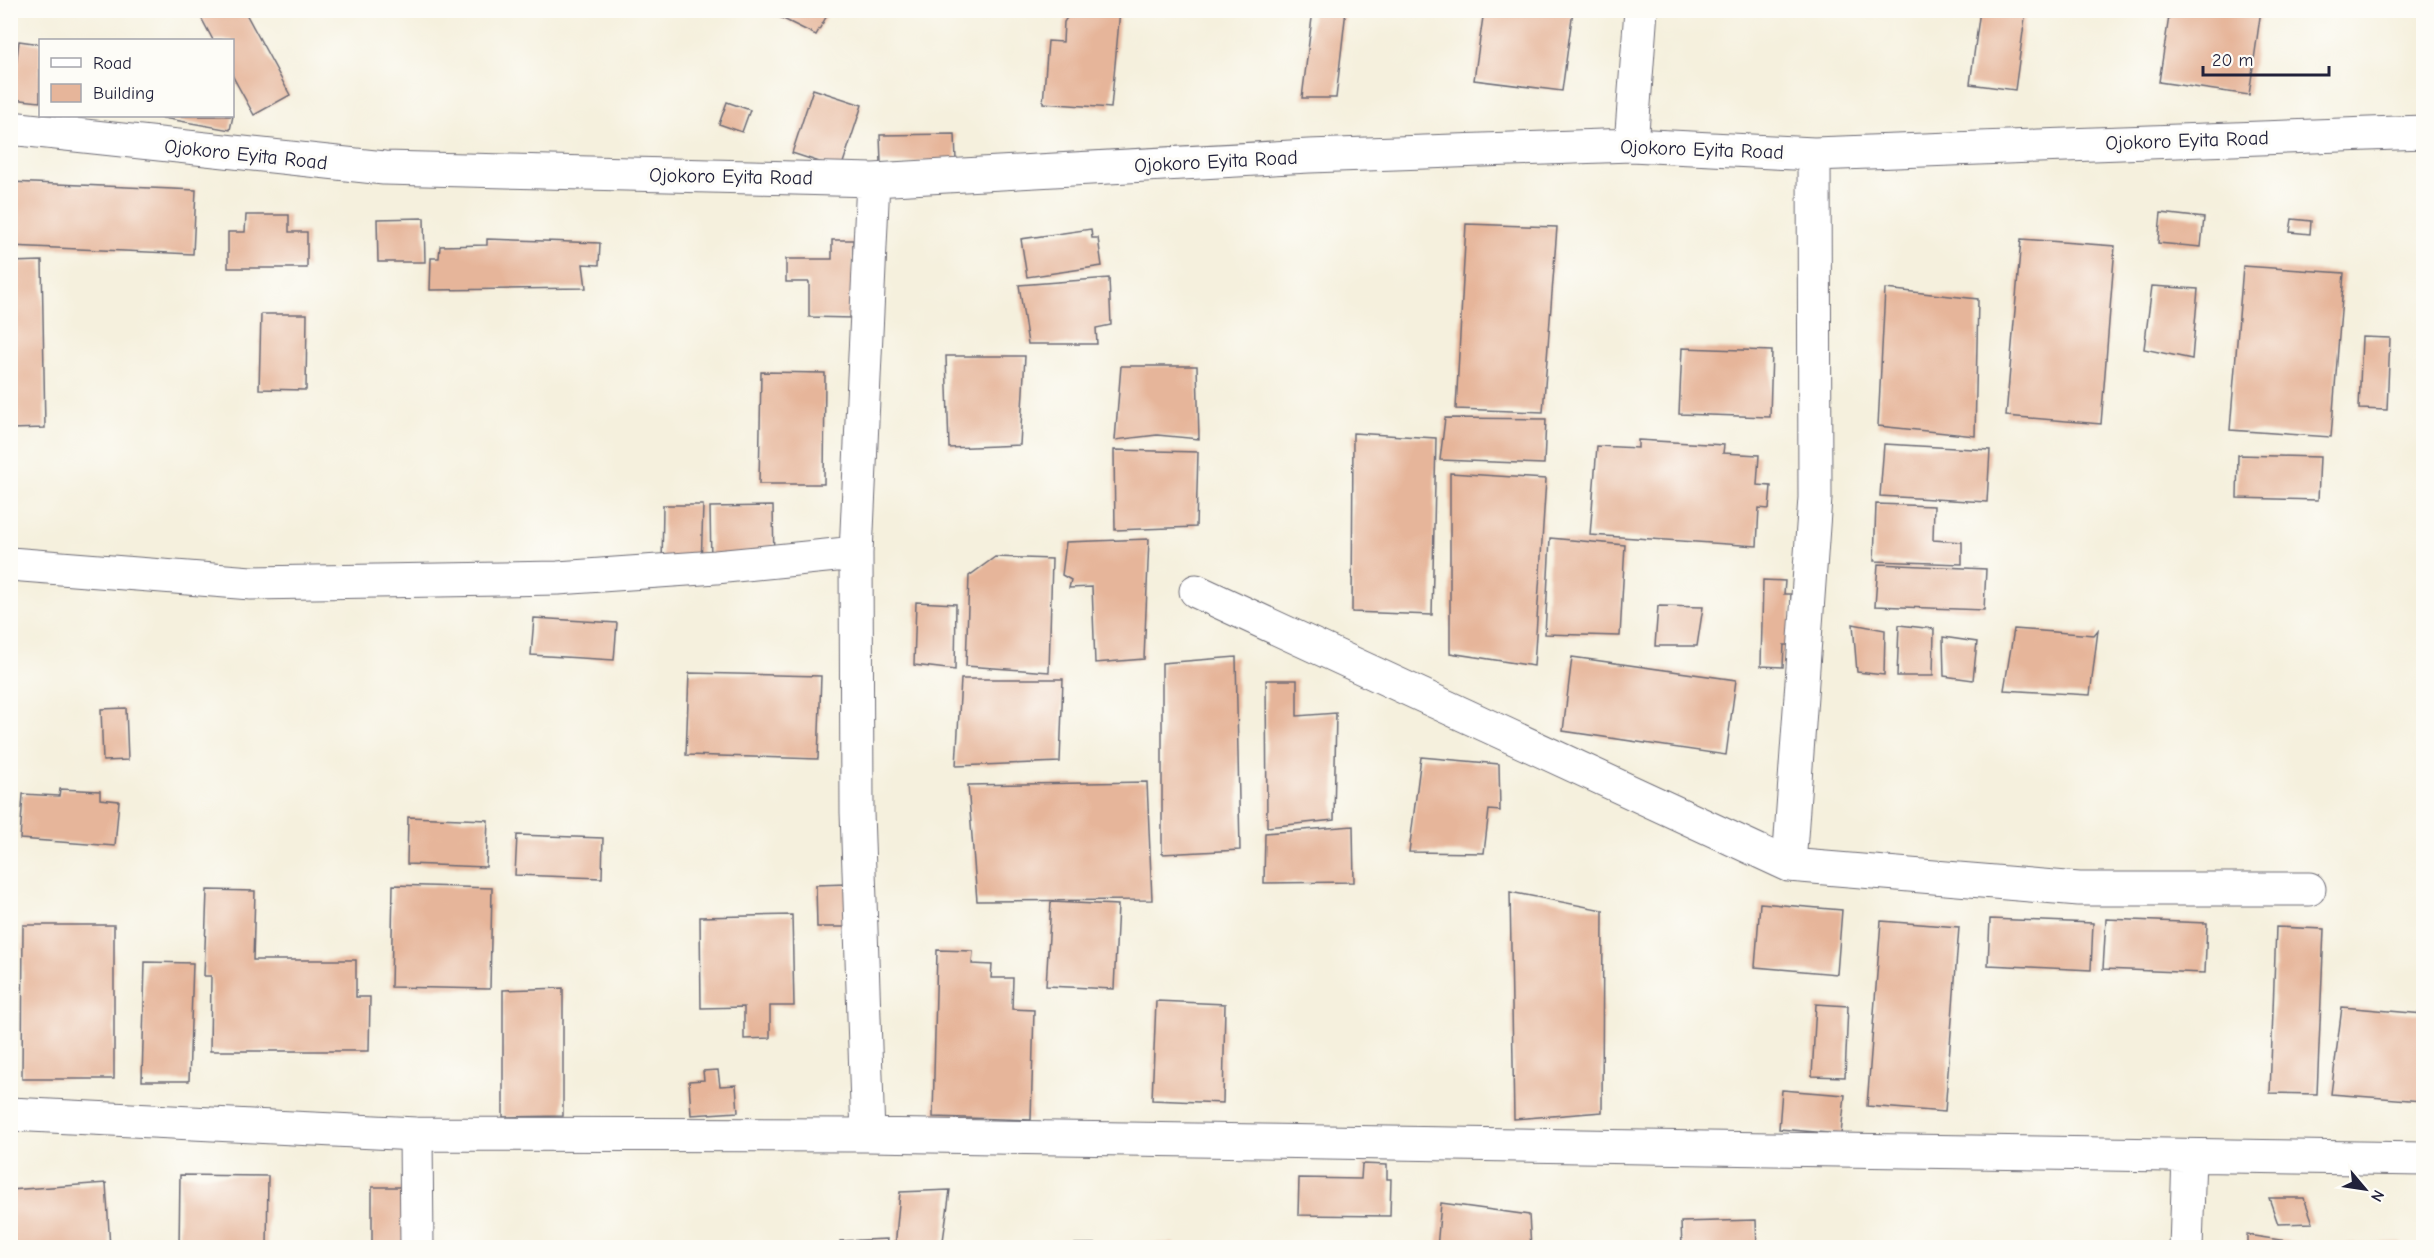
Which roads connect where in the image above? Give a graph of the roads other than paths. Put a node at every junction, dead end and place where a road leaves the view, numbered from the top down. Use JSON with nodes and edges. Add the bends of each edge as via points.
{"nodes":[{"id":1,"x":1641,"y":10,"type":"edge"},
{"id":2,"x":10,"y":128,"type":"edge"},
{"id":3,"x":2424,"y":132,"type":"edge"},
{"id":4,"x":1631,"y":144,"type":"junction"},
{"id":5,"x":1814,"y":154,"type":"junction"},
{"id":6,"x":873,"y":180,"type":"junction"},
{"id":7,"x":856,"y":553,"type":"junction"},
{"id":8,"x":10,"y":564,"type":"edge"},
{"id":9,"x":1196,"y":591,"type":"dead end"},
{"id":10,"x":1789,"y":865,"type":"junction"},
{"id":11,"x":2308,"y":889,"type":"dead end"},
{"id":12,"x":10,"y":1114,"type":"edge"},
{"id":13,"x":416,"y":1134,"type":"junction"},
{"id":14,"x":868,"y":1135,"type":"junction"},
{"id":15,"x":2189,"y":1156,"type":"junction"},
{"id":16,"x":2424,"y":1159,"type":"edge"},
{"id":17,"x":417,"y":1248,"type":"edge"},
{"id":18,"x":2186,"y":1248,"type":"edge"}],
"edges":[{"from":1,"to":4,"type":"street"},
{"from":2,"to":6,"type":"street","name":"Ojokoro Eyita Road","via":[[384,168]]},
{"from":3,"to":5,"type":"street","name":"Ojokoro Eyita Road"},
{"from":4,"to":5,"type":"street","name":"Ojokoro Eyita Road"},
{"from":4,"to":6,"type":"street","name":"Ojokoro Eyita Road","via":[[1309,156]]},
{"from":5,"to":10,"type":"street","via":[[1815,498]]},
{"from":6,"to":7,"type":"street"},
{"from":7,"to":8,"type":"street","via":[[558,578],[251,583]]},
{"from":7,"to":14,"type":"street","via":[[857,812]]},
{"from":9,"to":10,"type":"street"},
{"from":10,"to":11,"type":"street","via":[[2079,889]]},
{"from":12,"to":13,"type":"street"},
{"from":13,"to":14,"type":"street"},
{"from":13,"to":17,"type":"street"},
{"from":14,"to":15,"type":"street"},
{"from":15,"to":16,"type":"street"},
{"from":15,"to":18,"type":"street"}]}
